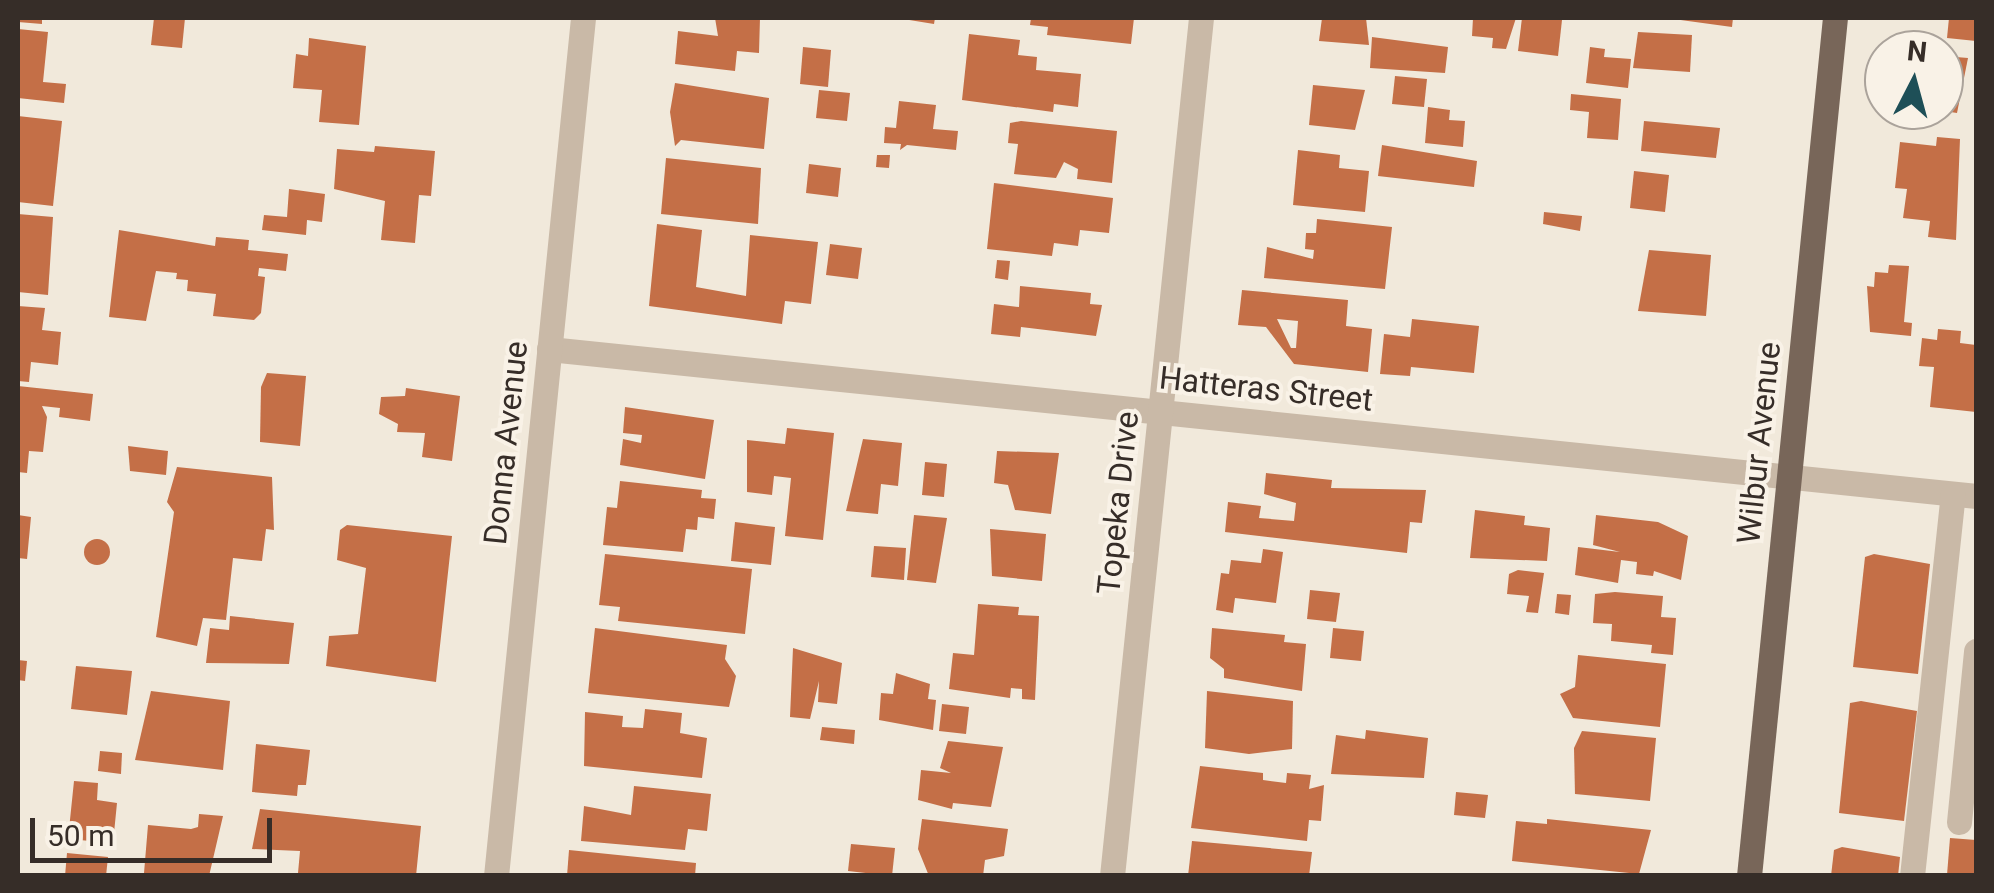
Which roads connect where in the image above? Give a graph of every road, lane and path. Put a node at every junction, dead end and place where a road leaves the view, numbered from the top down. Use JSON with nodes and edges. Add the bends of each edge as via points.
{"nodes":[{"id":1,"x":583,"y":18,"type":"edge"},
{"id":2,"x":1201,"y":18,"type":"edge"},
{"id":3,"x":1835,"y":18,"type":"edge"},
{"id":4,"x":549,"y":350,"type":"junction"},
{"id":5,"x":1161,"y":410,"type":"junction"},
{"id":6,"x":1788,"y":477,"type":"junction"},
{"id":7,"x":1965,"y":495,"type":"edge"},
{"id":8,"x":1976,"y":651,"type":"edge"},
{"id":9,"x":1959,"y":822,"type":"dead end"},
{"id":10,"x":496,"y":876,"type":"edge"},
{"id":11,"x":1112,"y":876,"type":"edge"},
{"id":12,"x":1749,"y":876,"type":"edge"},
{"id":13,"x":1912,"y":876,"type":"edge"}],
"edges":[{"from":1,"to":4,"type":"street","name":"Donna Avenue"},
{"from":2,"to":5,"type":"street","name":"Topeka Drive"},
{"from":3,"to":6,"type":"main road","name":"Wilbur Avenue"},
{"from":4,"to":5,"type":"street","name":"Hatteras Street"},
{"from":4,"to":10,"type":"street","name":"Donna Avenue"},
{"from":5,"to":6,"type":"street","name":"Hatteras Street"},
{"from":5,"to":11,"type":"street","name":"Topeka Drive"},
{"from":6,"to":7,"type":"street","name":"Hatteras Street"},
{"from":6,"to":12,"type":"main road","name":"Wilbur Avenue"},
{"from":7,"to":13,"type":"street"},
{"from":8,"to":9,"type":"street"}]}
